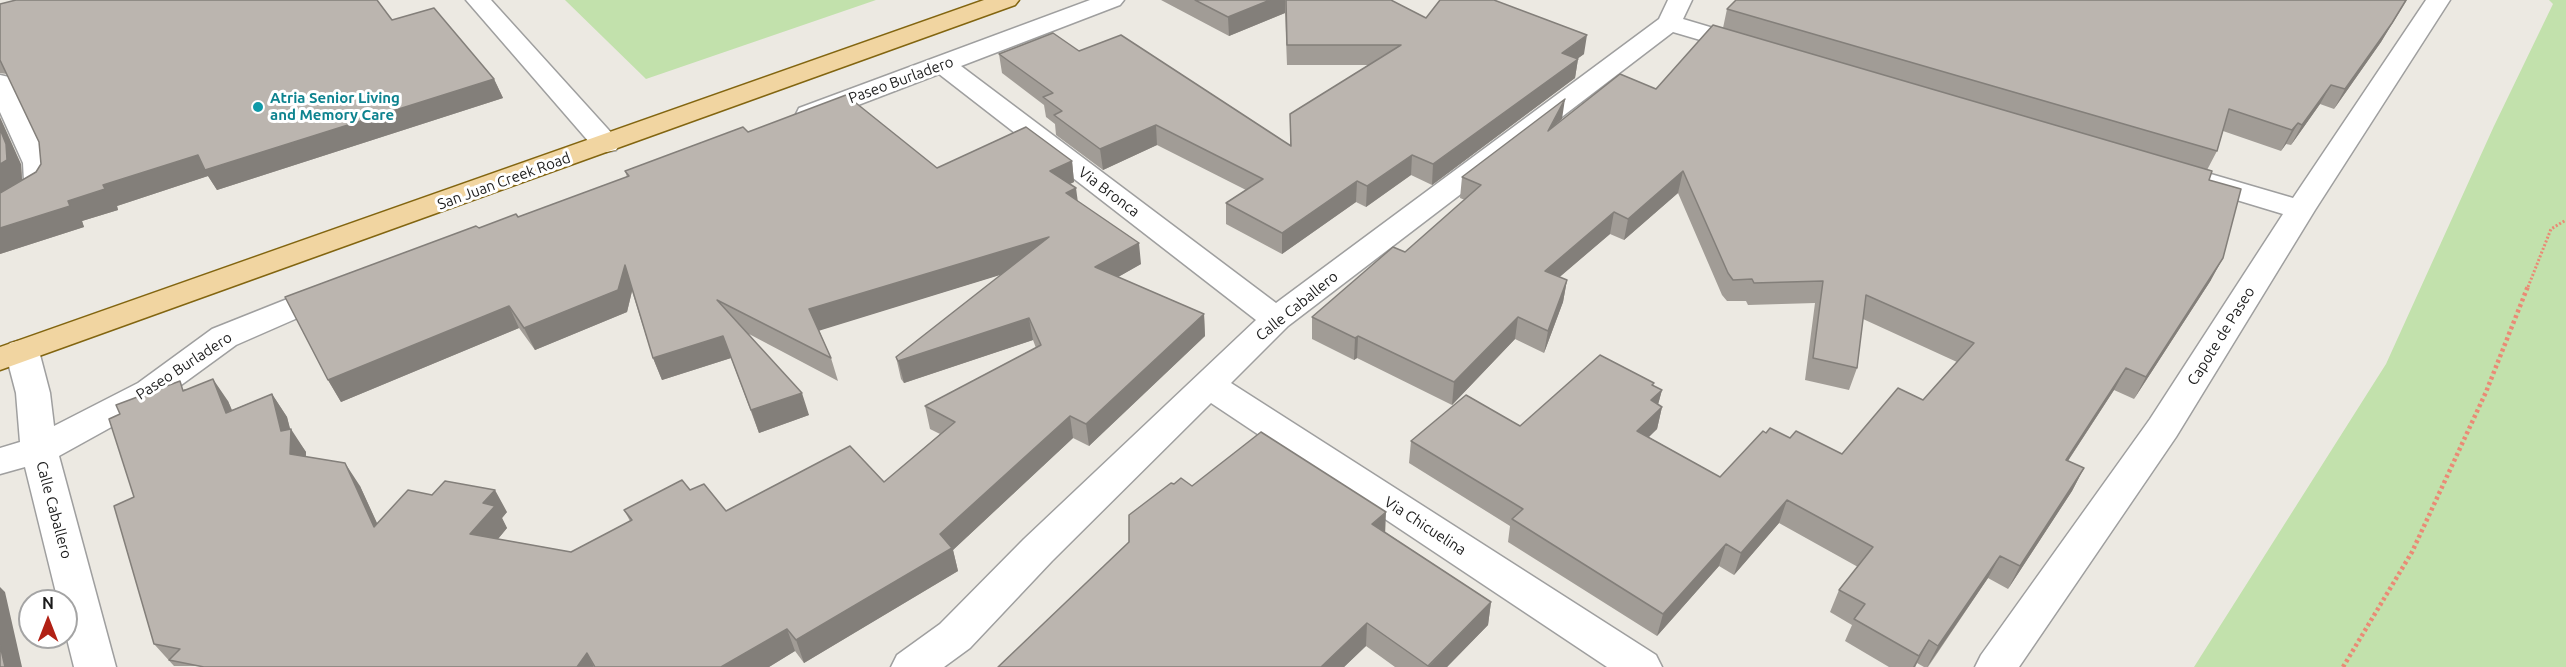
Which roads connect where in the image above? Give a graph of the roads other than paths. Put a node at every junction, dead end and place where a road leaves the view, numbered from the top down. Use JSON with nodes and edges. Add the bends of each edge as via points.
{"nodes":[{"id":1,"x":478,"y":0,"type":"edge"},
{"id":2,"x":1007,"y":0,"type":"edge"},
{"id":3,"x":1112,"y":0,"type":"edge"},
{"id":4,"x":2438,"y":0,"type":"edge"},
{"id":5,"x":1675,"y":11,"type":"edge"},
{"id":6,"x":1772,"y":53,"type":"edge"},
{"id":7,"x":942,"y":64,"type":"junction"},
{"id":8,"x":0,"y":83,"type":"edge"},
{"id":9,"x":786,"y":122,"type":"edge"},
{"id":10,"x":606,"y":144,"type":"junction"},
{"id":11,"x":2174,"y":172,"type":"edge"},
{"id":12,"x":0,"y":208,"type":"edge"},
{"id":13,"x":2300,"y":210,"type":"junction"},
{"id":14,"x":351,"y":284,"type":"edge"},
{"id":15,"x":1276,"y":319,"type":"junction"},
{"id":16,"x":11,"y":355,"type":"edge"},
{"id":17,"x":1209,"y":385,"type":"junction"},
{"id":18,"x":39,"y":450,"type":"junction"},
{"id":19,"x":0,"y":461,"type":"edge"},
{"id":20,"x":95,"y":667,"type":"edge"},
{"id":21,"x":912,"y":667,"type":"edge"},
{"id":22,"x":1641,"y":667,"type":"edge"},
{"id":23,"x":1996,"y":667,"type":"edge"}],
"edges":[{"from":1,"to":10,"type":"street"},
{"from":2,"to":10,"type":"main road","name":"San Juan Creek Road"},
{"from":3,"to":7,"type":"street","name":"Paseo Burladero"},
{"from":4,"to":13,"type":"street","name":"Capote de Paseo"},
{"from":5,"to":6,"type":"street"},
{"from":5,"to":15,"type":"street","name":"Calle Caballero"},
{"from":7,"to":9,"type":"street","name":"Paseo Burladero"},
{"from":7,"to":15,"type":"street","name":"Via Bronca"},
{"from":8,"to":12,"type":"street","via":[[37,163],[39,184]]},
{"from":10,"to":16,"type":"main road","name":"San Juan Creek Road"},
{"from":11,"to":13,"type":"street"},
{"from":13,"to":23,"type":"street","name":"Capote de Paseo","via":[[2163,428]]},
{"from":14,"to":18,"type":"street","name":"Paseo Burladero","via":[[224,337],[150,391]]},
{"from":15,"to":17,"type":"street","name":"Calle Caballero"},
{"from":16,"to":18,"type":"street","name":"Calle Caballero","via":[[33,393]]},
{"from":17,"to":21,"type":"street","name":"Calle Caballero","via":[[955,636]]},
{"from":17,"to":22,"type":"street","name":"Via Chicuelina"},
{"from":18,"to":19,"type":"street","name":"Paseo Burladero"},
{"from":18,"to":20,"type":"street","name":"Calle Caballero"}]}
